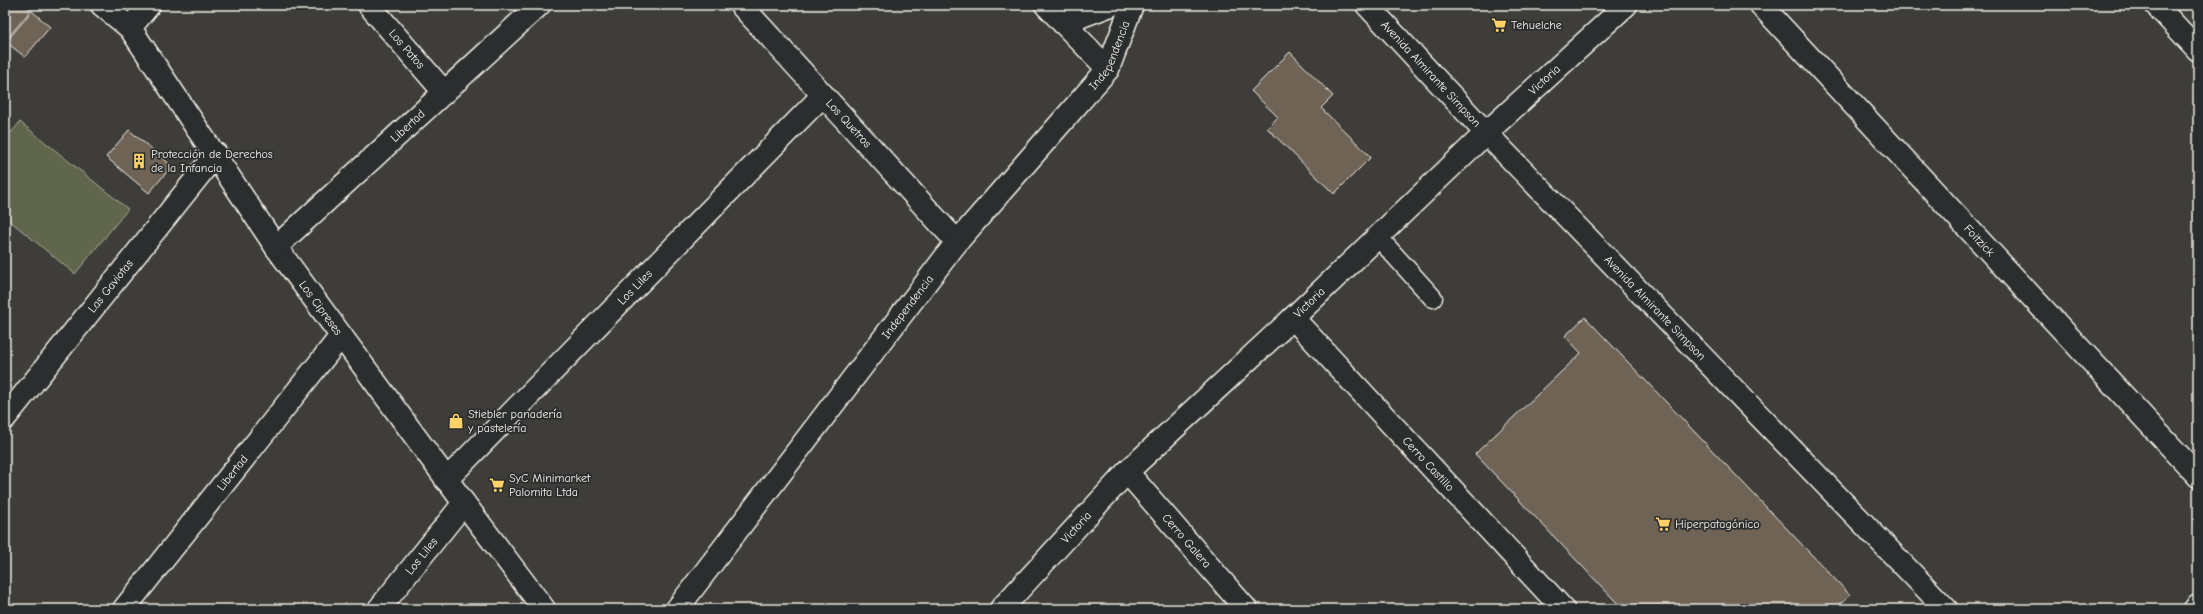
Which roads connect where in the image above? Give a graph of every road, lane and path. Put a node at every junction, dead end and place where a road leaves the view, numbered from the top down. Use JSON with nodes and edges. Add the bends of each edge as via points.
{"nodes":[{"id":1,"x":102,"y":5,"type":"edge"},
{"id":2,"x":149,"y":5,"type":"edge"},
{"id":3,"x":369,"y":5,"type":"edge"},
{"id":4,"x":539,"y":5,"type":"edge"},
{"id":5,"x":741,"y":5,"type":"edge"},
{"id":6,"x":1046,"y":5,"type":"edge"},
{"id":7,"x":1111,"y":5,"type":"edge"},
{"id":8,"x":1132,"y":5,"type":"edge"},
{"id":9,"x":1367,"y":5,"type":"edge"},
{"id":10,"x":1626,"y":5,"type":"edge"},
{"id":11,"x":1761,"y":5,"type":"edge"},
{"id":12,"x":2156,"y":5,"type":"edge"},
{"id":13,"x":1063,"y":23,"type":"junction"},
{"id":14,"x":130,"y":28,"type":"junction"},
{"id":15,"x":2198,"y":50,"type":"edge"},
{"id":16,"x":1108,"y":69,"type":"junction"},
{"id":17,"x":444,"y":92,"type":"junction"},
{"id":18,"x":823,"y":95,"type":"junction"},
{"id":19,"x":1486,"y":133,"type":"junction"},
{"id":20,"x":216,"y":154,"type":"junction"},
{"id":21,"x":1378,"y":237,"type":"junction"},
{"id":22,"x":956,"y":242,"type":"junction"},
{"id":23,"x":276,"y":247,"type":"junction"},
{"id":24,"x":1432,"y":298,"type":"dead end"},
{"id":25,"x":1293,"y":318,"type":"junction"},
{"id":26,"x":341,"y":336,"type":"junction"},
{"id":27,"x":5,"y":418,"type":"edge"},
{"id":28,"x":1127,"y":472,"type":"junction"},
{"id":29,"x":2198,"y":476,"type":"edge"},
{"id":30,"x":446,"y":480,"type":"junction"},
{"id":31,"x":464,"y":503,"type":"junction"},
{"id":32,"x":2198,"y":606,"type":"edge"},
{"id":33,"x":124,"y":609,"type":"edge"},
{"id":34,"x":379,"y":609,"type":"edge"},
{"id":35,"x":544,"y":609,"type":"edge"},
{"id":36,"x":677,"y":609,"type":"edge"},
{"id":37,"x":1001,"y":609,"type":"edge"},
{"id":38,"x":1246,"y":609,"type":"edge"},
{"id":39,"x":1563,"y":609,"type":"edge"},
{"id":40,"x":1946,"y":609,"type":"edge"},
{"id":41,"x":2195,"y":609,"type":"edge"}],
"edges":[{"from":1,"to":14,"type":"street","name":"Los Cipreses"},
{"from":2,"to":14,"type":"street"},
{"from":3,"to":17,"type":"street","name":"Los Patos"},
{"from":4,"to":17,"type":"street","name":"Libertad"},
{"from":5,"to":18,"type":"street","name":"Los Quetros"},
{"from":6,"to":13,"type":"street"},
{"from":7,"to":13,"type":"street","name":"Independencia"},
{"from":8,"to":16,"type":"street","name":"Independencia"},
{"from":9,"to":19,"type":"street","name":"Avenida Almirante Simpson"},
{"from":10,"to":19,"type":"street","name":"Victoria"},
{"from":11,"to":29,"type":"street","name":"Foitzick"},
{"from":12,"to":15,"type":"street"},
{"from":13,"to":16,"type":"street"},
{"from":14,"to":20,"type":"street","name":"Los Cipreses"},
{"from":16,"to":22,"type":"street","name":"Independencia"},
{"from":17,"to":23,"type":"street","name":"Libertad"},
{"from":18,"to":22,"type":"street","name":"Los Quetros"},
{"from":18,"to":30,"type":"street","name":"Los Liles"},
{"from":19,"to":21,"type":"street","name":"Victoria"},
{"from":19,"to":40,"type":"street","name":"Avenida Almirante Simpson"},
{"from":20,"to":23,"type":"street","name":"Los Cipreses"},
{"from":20,"to":27,"type":"street","name":"Las Gaviotas"},
{"from":21,"to":24,"type":"lane"},
{"from":21,"to":25,"type":"street","name":"Victoria"},
{"from":22,"to":36,"type":"street","name":"Independencia"},
{"from":23,"to":26,"type":"street","name":"Los Cipreses"},
{"from":25,"to":28,"type":"street","name":"Victoria"},
{"from":25,"to":39,"type":"street","name":"Cerro Castillo"},
{"from":26,"to":30,"type":"street","name":"Los Cipreses"},
{"from":26,"to":33,"type":"street","name":"Libertad"},
{"from":28,"to":37,"type":"street","name":"Victoria"},
{"from":28,"to":38,"type":"street","name":"Cerro Galera"},
{"from":30,"to":31,"type":"street","name":"Los Cipreses"},
{"from":31,"to":34,"type":"street","name":"Los Liles"},
{"from":31,"to":35,"type":"street","name":"Los Cipreses"},
{"from":32,"to":41,"type":"street"}]}
